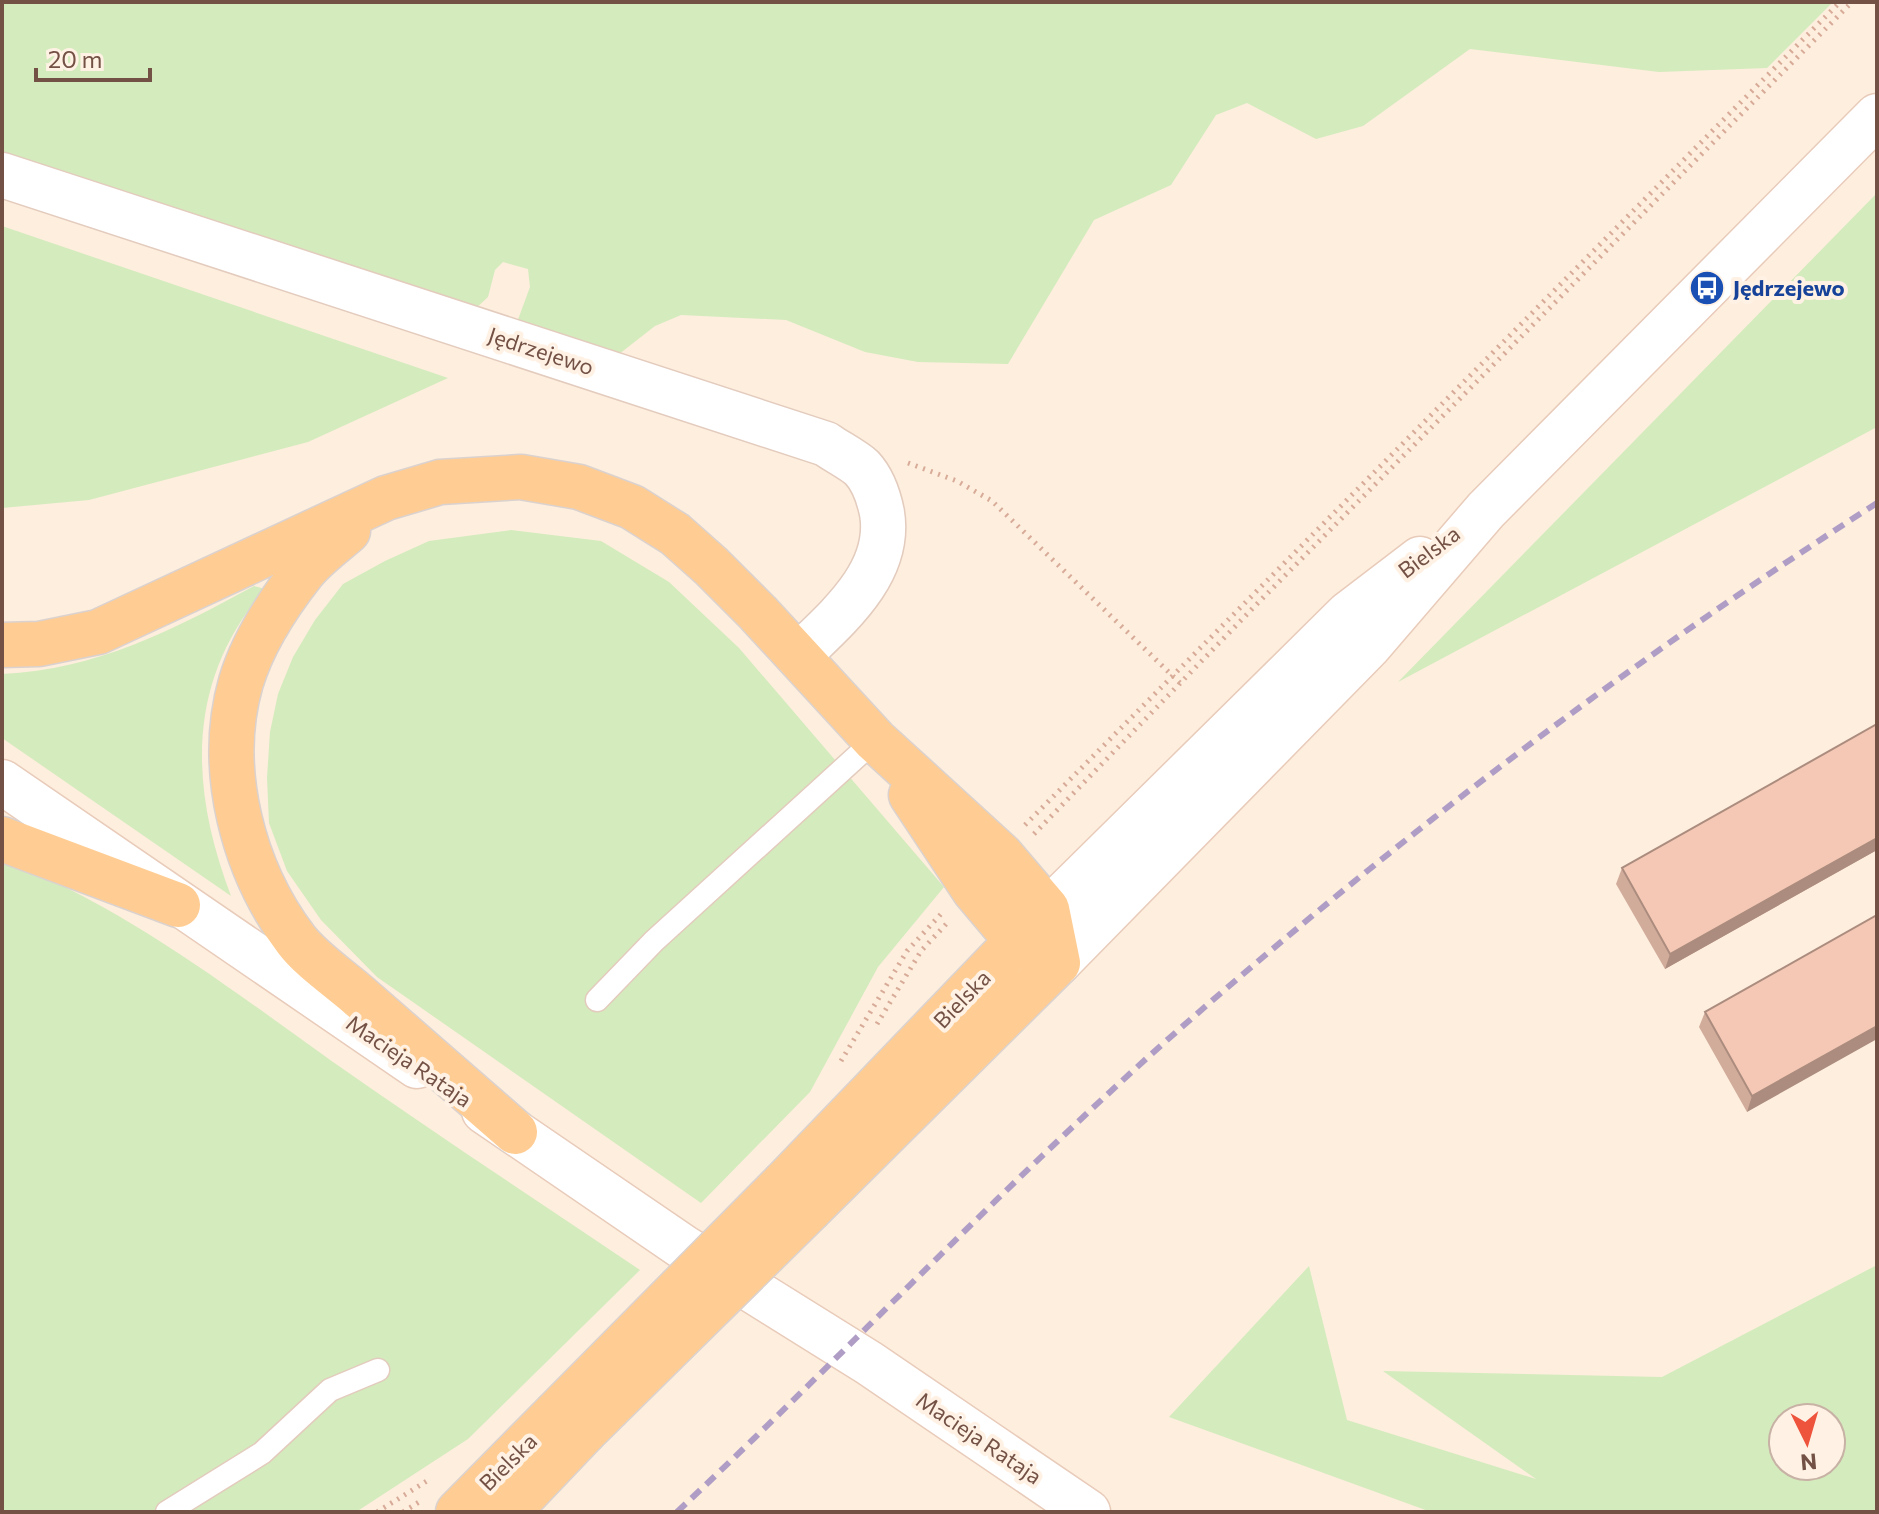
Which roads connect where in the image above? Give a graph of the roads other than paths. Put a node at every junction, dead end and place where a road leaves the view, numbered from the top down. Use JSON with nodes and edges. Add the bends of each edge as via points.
{"nodes":[{"id":1,"x":1877,"y":116,"type":"edge"},
{"id":2,"x":2,"y":175,"type":"edge"},
{"id":3,"x":386,"y":498,"type":"junction"},
{"id":4,"x":1486,"y":510,"type":"junction"},
{"id":5,"x":2,"y":645,"type":"edge"},
{"id":6,"x":798,"y":656,"type":"junction"},
{"id":7,"x":875,"y":740,"type":"junction"},
{"id":8,"x":2,"y":782,"type":"edge"},
{"id":9,"x":2,"y":839,"type":"edge"},
{"id":10,"x":987,"y":872,"type":"junction"},
{"id":11,"x":178,"y":905,"type":"junction"},
{"id":12,"x":1047,"y":909,"type":"junction"},
{"id":13,"x":1017,"y":941,"type":"junction"},
{"id":14,"x":1058,"y":963,"type":"junction"},
{"id":15,"x":597,"y":1000,"type":"dead end"},
{"id":16,"x":515,"y":1132,"type":"junction"},
{"id":17,"x":798,"y":1195,"type":"junction"},
{"id":18,"x":378,"y":1370,"type":"dead end"},
{"id":19,"x":570,"y":1423,"type":"junction"},
{"id":20,"x":1086,"y":1511,"type":"edge"},
{"id":21,"x":167,"y":1512,"type":"edge"},
{"id":22,"x":458,"y":1512,"type":"edge"},
{"id":23,"x":508,"y":1512,"type":"edge"}],
"edges":[{"from":1,"to":4,"type":"main road","name":"Bielska"},
{"from":2,"to":6,"type":"main road","name":"Jędrzejewo","via":[[826,444],[862,469],[879,499],[884,532],[881,552],[860,589]]},
{"from":3,"to":5,"type":"main road","via":[[98,632]]},
{"from":3,"to":6,"type":"main road","via":[[440,482],[521,477],[579,487],[632,507],[675,534],[711,566]]},
{"from":3,"to":16,"type":"main road","via":[[305,569],[258,640],[241,683],[231,778],[256,875],[297,942]]},
{"from":4,"to":12,"type":"main road","name":"Bielska","via":[[1348,614]]},
{"from":4,"to":14,"type":"main road","name":"Bielska","via":[[1370,645]]},
{"from":6,"to":7,"type":"main road"},
{"from":7,"to":10,"type":"main road"},
{"from":7,"to":15,"type":"lane","via":[[654,941]]},
{"from":8,"to":11,"type":"main road","name":"Macieja Rataja"},
{"from":9,"to":11,"type":"main road"},
{"from":10,"to":12,"type":"main road"},
{"from":10,"to":13,"type":"main road"},
{"from":11,"to":16,"type":"main road","name":"Macieja Rataja"},
{"from":12,"to":13,"type":"main road","name":"Bielska"},
{"from":12,"to":14,"type":"main road"},
{"from":13,"to":14,"type":"main road"},
{"from":13,"to":17,"type":"main road","name":"Bielska"},
{"from":14,"to":17,"type":"main road","name":"Bielska"},
{"from":16,"to":20,"type":"main road","name":"Macieja Rataja"},
{"from":17,"to":19,"type":"main road","name":"Bielska","bridge":true},
{"from":18,"to":21,"type":"lane","via":[[330,1390],[262,1453]]},
{"from":19,"to":22,"type":"main road","name":"Bielska"},
{"from":19,"to":23,"type":"main road","name":"Bielska"}]}
